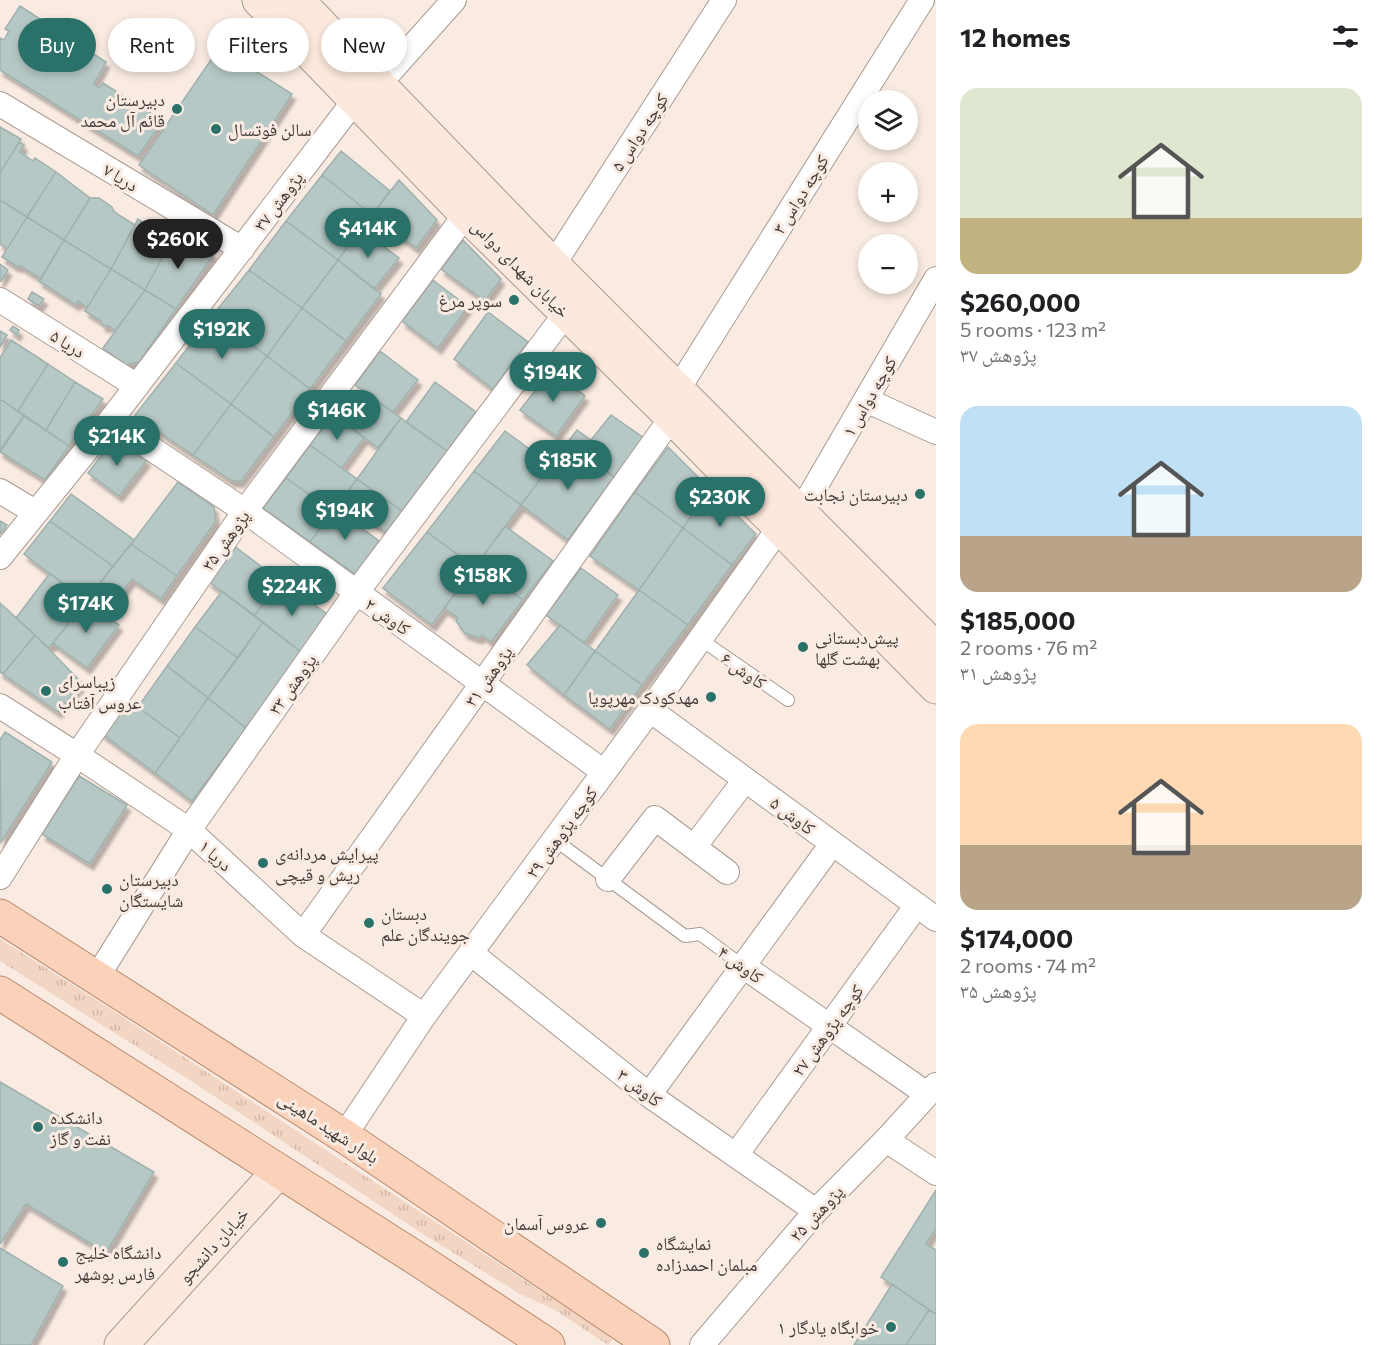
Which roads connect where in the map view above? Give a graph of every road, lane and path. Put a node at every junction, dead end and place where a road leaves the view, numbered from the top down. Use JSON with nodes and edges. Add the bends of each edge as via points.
{"nodes":[{"id":1,"x":260,"y":0,"type":"edge"},
{"id":2,"x":297,"y":0,"type":"edge"},
{"id":3,"x":454,"y":0,"type":"edge"},
{"id":4,"x":724,"y":0,"type":"edge"},
{"id":5,"x":922,"y":0,"type":"edge"},
{"id":6,"x":367,"y":92,"type":"junction"},
{"id":7,"x":0,"y":104,"type":"edge"},
{"id":8,"x":466,"y":214,"type":"junction"},
{"id":9,"x":242,"y":249,"type":"junction"},
{"id":10,"x":553,"y":265,"type":"junction"},
{"id":11,"x":936,"y":279,"type":"edge"},
{"id":12,"x":0,"y":300,"type":"edge"},
{"id":13,"x":566,"y":313,"type":"junction"},
{"id":14,"x":137,"y":386,"type":"junction"},
{"id":15,"x":866,"y":400,"type":"junction"},
{"id":16,"x":675,"y":403,"type":"junction"},
{"id":17,"x":110,"y":421,"type":"junction"},
{"id":18,"x":936,"y":432,"type":"edge"},
{"id":19,"x":0,"y":491,"type":"edge"},
{"id":20,"x":244,"y":511,"type":"junction"},
{"id":21,"x":35,"y":512,"type":"junction"},
{"id":22,"x":790,"y":520,"type":"junction"},
{"id":23,"x":0,"y":557,"type":"edge"},
{"id":24,"x":356,"y":593,"type":"junction"},
{"id":25,"x":700,"y":639,"type":"junction"},
{"id":26,"x":936,"y":649,"type":"edge"},
{"id":27,"x":483,"y":683,"type":"junction"},
{"id":28,"x":936,"y":687,"type":"edge"},
{"id":29,"x":788,"y":700,"type":"dead end"},
{"id":30,"x":0,"y":706,"type":"edge"},
{"id":31,"x":650,"y":710,"type":"junction"},
{"id":32,"x":77,"y":755,"type":"junction"},
{"id":33,"x":604,"y":772,"type":"junction"},
{"id":34,"x":745,"y":780,"type":"junction"},
{"id":35,"x":189,"y":830,"type":"junction"},
{"id":36,"x":555,"y":840,"type":"junction"},
{"id":37,"x":832,"y":844,"type":"junction"},
{"id":38,"x":694,"y":847,"type":"junction"},
{"id":39,"x":727,"y":872,"type":"dead end"},
{"id":40,"x":0,"y":877,"type":"edge"},
{"id":41,"x":608,"y":879,"type":"junction"},
{"id":42,"x":916,"y":905,"type":"junction"},
{"id":43,"x":0,"y":916,"type":"edge"},
{"id":44,"x":936,"y":919,"type":"edge"},
{"id":45,"x":303,"y":935,"type":"junction"},
{"id":46,"x":472,"y":954,"type":"junction"},
{"id":47,"x":743,"y":966,"type":"junction"},
{"id":48,"x":98,"y":977,"type":"junction"},
{"id":49,"x":0,"y":993,"type":"edge"},
{"id":50,"x":424,"y":1016,"type":"junction"},
{"id":51,"x":829,"y":1026,"type":"junction"},
{"id":52,"x":932,"y":1090,"type":"edge"},
{"id":53,"x":649,"y":1095,"type":"junction"},
{"id":54,"x":344,"y":1136,"type":"junction"},
{"id":55,"x":886,"y":1140,"type":"junction"},
{"id":56,"x":736,"y":1155,"type":"junction"},
{"id":57,"x":279,"y":1171,"type":"junction"},
{"id":58,"x":936,"y":1173,"type":"edge"},
{"id":59,"x":816,"y":1211,"type":"junction"},
{"id":60,"x":648,"y":1344,"type":"edge"},
{"id":61,"x":121,"y":1345,"type":"edge"},
{"id":62,"x":548,"y":1345,"type":"edge"},
{"id":63,"x":702,"y":1345,"type":"edge"}],
"edges":[{"from":1,"to":6,"type":"street","name":"خیابان شهدای دواس"},
{"from":2,"to":6,"type":"street","name":"خیابان شهدای دواس"},
{"from":3,"to":6,"type":"street","name":"پژوهش ۳۷"},
{"from":4,"to":10,"type":"street","name":"کوچه دواس ۵"},
{"from":5,"to":16,"type":"street","name":"کوچه دواس ۳"},
{"from":6,"to":8,"type":"street","name":"خیابان شهدای دواس"},
{"from":6,"to":9,"type":"street","name":"پژوهش ۳۷"},
{"from":6,"to":10,"type":"street","name":"خیابان شهدای دواس"},
{"from":7,"to":9,"type":"street","name":"دریا ۷"},
{"from":8,"to":13,"type":"street","name":"خیابان شهدای دواس"},
{"from":8,"to":20,"type":"street","name":"پژوهش ۳۵"},
{"from":9,"to":14,"type":"street","name":"پژوهش ۳۷"},
{"from":10,"to":16,"type":"street","name":"خیابان شهدای دواس"},
{"from":11,"to":15,"type":"street","name":"کوچه دواس ۱"},
{"from":12,"to":14,"type":"street","name":"دریا ۵"},
{"from":13,"to":16,"type":"street","name":"خیابان شهدای دواس"},
{"from":13,"to":24,"type":"street","name":"پژوهش ۳۳"},
{"from":14,"to":17,"type":"street","name":"پژوهش ۳۷"},
{"from":15,"to":18,"type":"street"},
{"from":15,"to":22,"type":"street","name":"کوچه دواس ۱"},
{"from":16,"to":22,"type":"street","name":"خیابان شهدای دواس"},
{"from":16,"to":27,"type":"street","name":"پژوهش ۳۱"},
{"from":17,"to":20,"type":"street","name":"کاوش ۲"},
{"from":17,"to":21,"type":"street","name":"پژوهش ۳۷"},
{"from":19,"to":21,"type":"street"},
{"from":20,"to":24,"type":"street","name":"کاوش ۲"},
{"from":20,"to":32,"type":"street","name":"پژوهش ۳۵"},
{"from":21,"to":23,"type":"street","name":"پژوهش ۳۷"},
{"from":22,"to":25,"type":"street","name":"کوچه پژوهش ۲۹"},
{"from":22,"to":26,"type":"street","name":"خیابان شهدای دواس"},
{"from":22,"to":28,"type":"street","name":"خیابان شهدای دواس"},
{"from":24,"to":27,"type":"street","name":"کاوش ۲"},
{"from":24,"to":35,"type":"street","name":"پژوهش ۳۳"},
{"from":25,"to":29,"type":"lane","name":"کاوش ۶"},
{"from":25,"to":31,"type":"street","name":"کوچه پژوهش ۲۹"},
{"from":27,"to":33,"type":"street","name":"کاوش ۲"},
{"from":27,"to":45,"type":"street","name":"پژوهش ۳۱"},
{"from":30,"to":32,"type":"street","name":"دریا ۱"},
{"from":31,"to":33,"type":"street","name":"کوچه پژوهش ۲۹"},
{"from":31,"to":34,"type":"street","name":"کاوش ۵"},
{"from":32,"to":35,"type":"street","name":"دریا ۱"},
{"from":32,"to":40,"type":"street","name":"پژوهش ۳۵"},
{"from":33,"to":36,"type":"street","name":"کوچه پژوهش ۲۹"},
{"from":34,"to":37,"type":"street","name":"کاوش ۵"},
{"from":34,"to":38,"type":"street"},
{"from":35,"to":45,"type":"street","name":"دریا ۱"},
{"from":35,"to":48,"type":"street","name":"پژوهش ۳۳"},
{"from":36,"to":41,"type":"lane","name":"کاوش ۴"},
{"from":36,"to":46,"type":"street","name":"کوچه پژوهش ۲۹"},
{"from":37,"to":42,"type":"street","name":"کاوش ۵"},
{"from":37,"to":47,"type":"street"},
{"from":38,"to":39,"type":"street"},
{"from":38,"to":41,"type":"street","via":[[655,818]]},
{"from":41,"to":47,"type":"lane","name":"کاوش ۴","via":[[685,936],[700,934]]},
{"from":42,"to":44,"type":"street","name":"کاوش ۵"},
{"from":42,"to":51,"type":"street","name":"کوچه پژوهش ۲۷"},
{"from":43,"to":48,"type":"main road","name":"بلوار شهید ماهینی"},
{"from":45,"to":50,"type":"street","name":"دریا ۱"},
{"from":46,"to":50,"type":"street","name":"کوچه پژوهش ۲۹"},
{"from":46,"to":53,"type":"street","name":"کاوش ۳"},
{"from":47,"to":51,"type":"street","name":"کاوش ۴"},
{"from":47,"to":53,"type":"street"},
{"from":48,"to":54,"type":"main road","name":"بلوار شهید ماهینی"},
{"from":49,"to":57,"type":"main road"},
{"from":50,"to":54,"type":"street","name":"کوچه پژوهش ۲۹"},
{"from":51,"to":52,"type":"street","name":"کاوش ۴"},
{"from":51,"to":56,"type":"street","name":"کوچه پژوهش ۲۷"},
{"from":52,"to":55,"type":"street","name":"پژوهش ۲۵"},
{"from":53,"to":56,"type":"street","name":"کاوش ۳"},
{"from":54,"to":60,"type":"main road","name":"بلوار شهید ماهینی"},
{"from":55,"to":58,"type":"street"},
{"from":55,"to":59,"type":"street","name":"پژوهش ۲۵"},
{"from":56,"to":59,"type":"street","name":"کاوش ۳"},
{"from":57,"to":61,"type":"street","name":"خیابان دانشجو"},
{"from":57,"to":62,"type":"main road"},
{"from":59,"to":63,"type":"street","name":"پژوهش ۲۵"}]}
